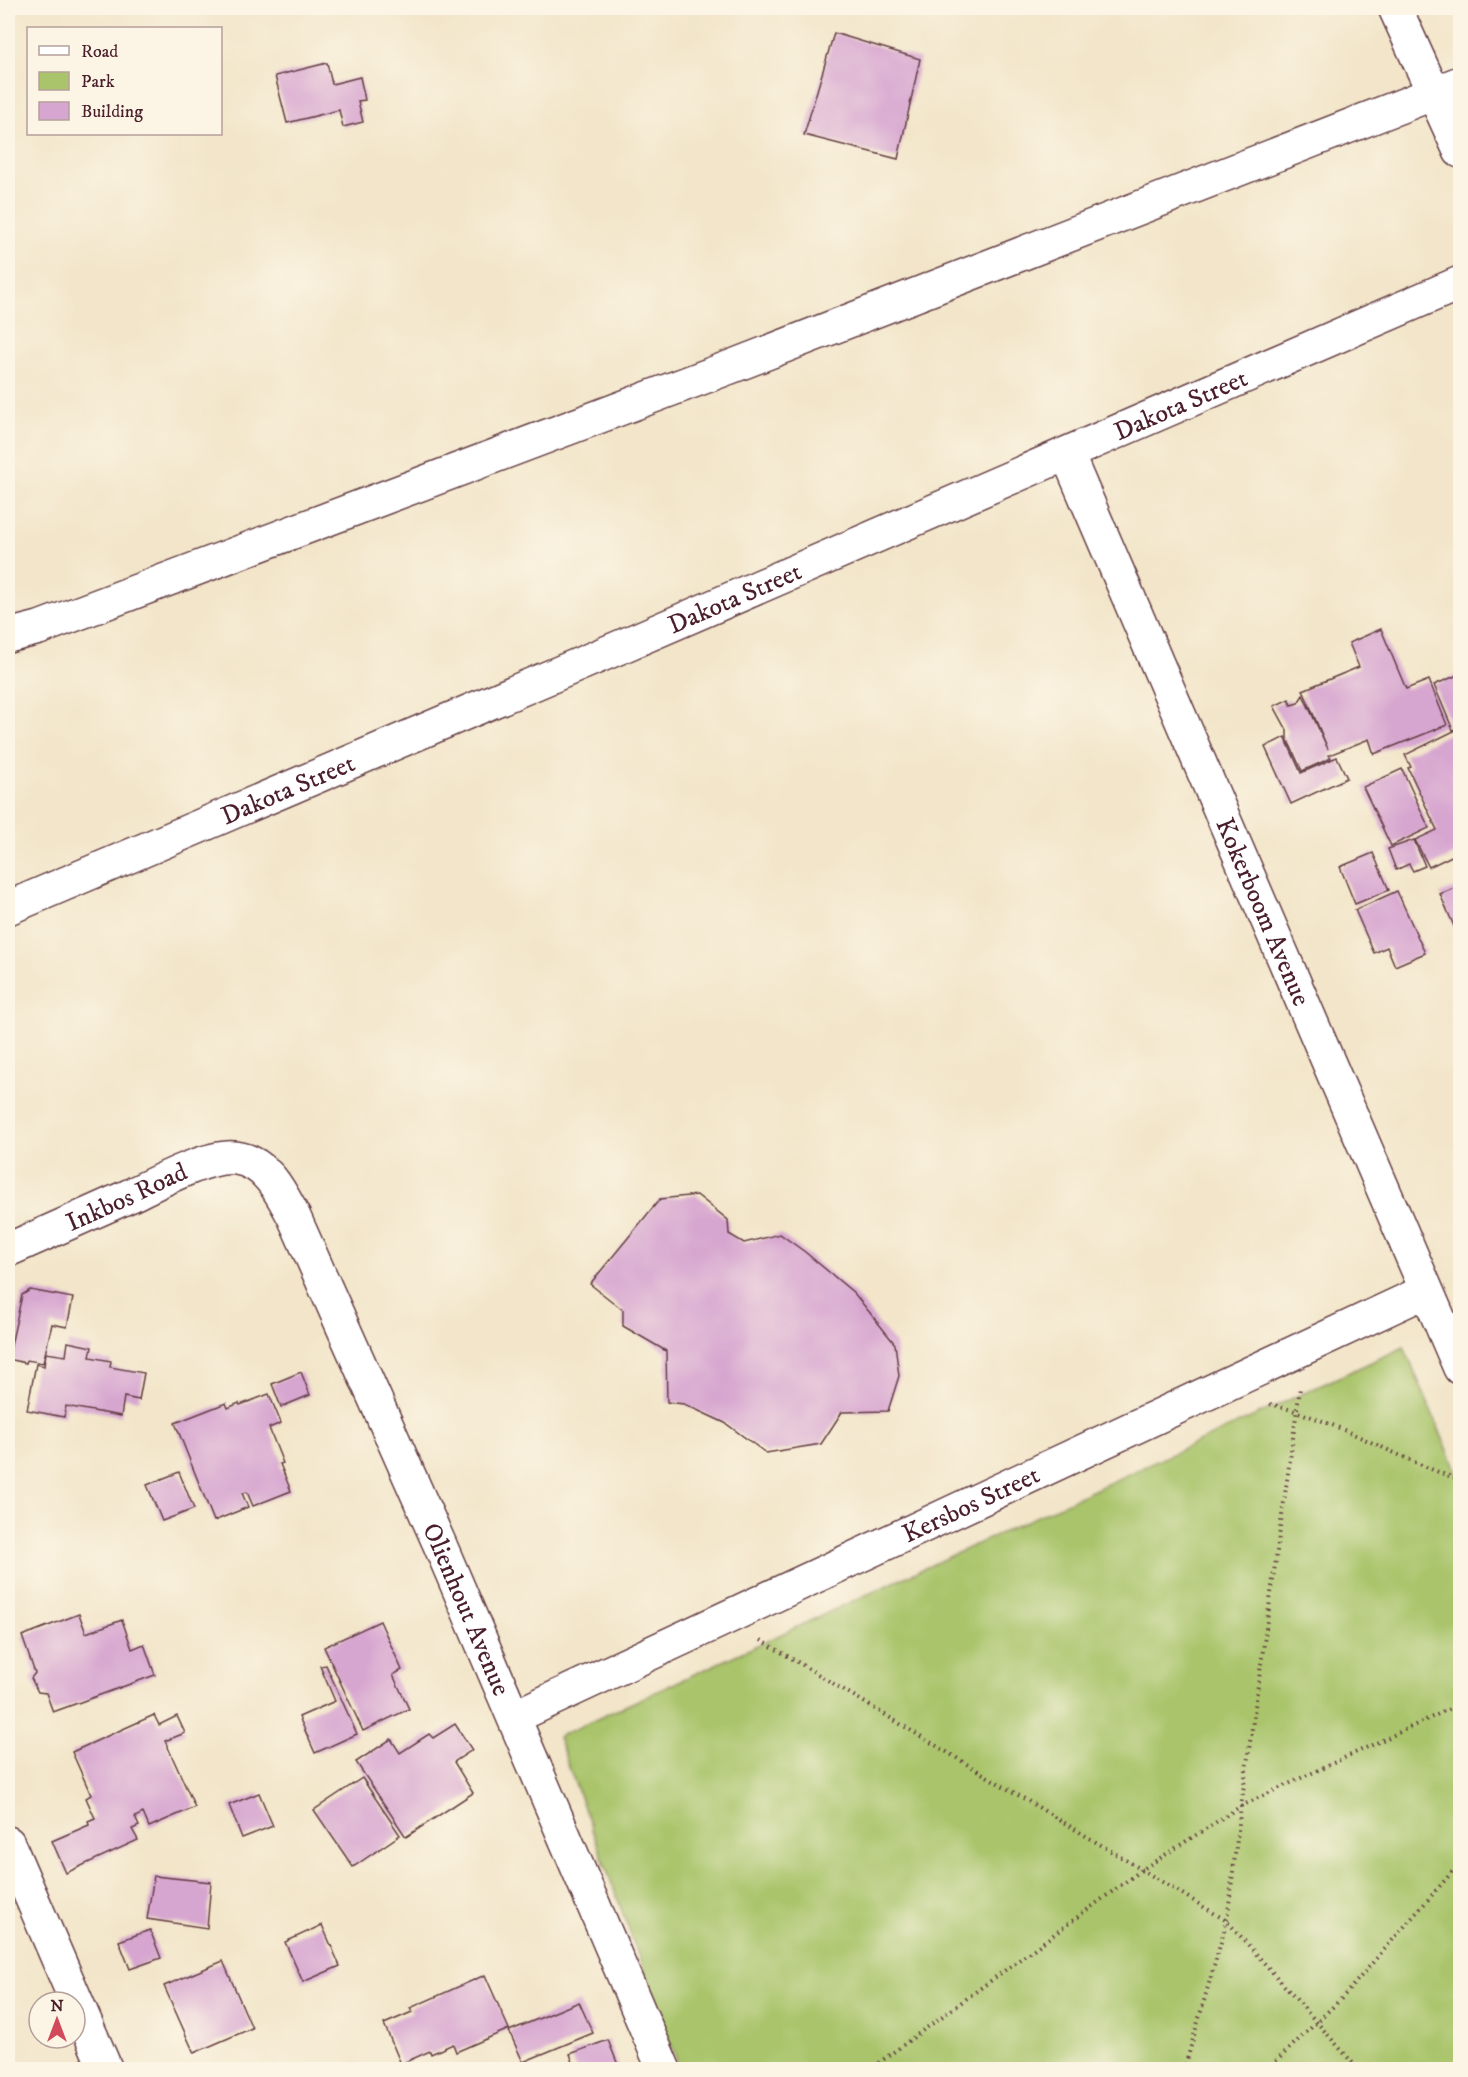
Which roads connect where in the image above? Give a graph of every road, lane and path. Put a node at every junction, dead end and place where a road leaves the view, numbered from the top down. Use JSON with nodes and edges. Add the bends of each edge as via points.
{"nodes":[{"id":1,"x":1395,"y":8,"type":"edge"},
{"id":2,"x":1448,"y":89,"type":"edge"},
{"id":3,"x":1461,"y":151,"type":"edge"},
{"id":4,"x":1461,"y":283,"type":"edge"},
{"id":5,"x":1067,"y":454,"type":"junction"},
{"id":6,"x":8,"y":636,"type":"edge"},
{"id":7,"x":8,"y":908,"type":"edge"},
{"id":8,"x":249,"y":1162,"type":"joint"},
{"id":9,"x":8,"y":1250,"type":"edge"},
{"id":10,"x":1426,"y":1291,"type":"junction"},
{"id":11,"x":1461,"y":1368,"type":"edge"},
{"id":12,"x":1265,"y":1403,"type":"dead end"},
{"id":13,"x":1294,"y":1427,"type":"dead end"},
{"id":14,"x":1461,"y":1480,"type":"edge"},
{"id":15,"x":786,"y":1656,"type":"dead end"},
{"id":16,"x":1461,"y":1704,"type":"edge"},
{"id":17,"x":514,"y":1717,"type":"junction"},
{"id":18,"x":1240,"y":1806,"type":"junction"},
{"id":19,"x":8,"y":1843,"type":"edge"},
{"id":20,"x":1461,"y":1863,"type":"edge"},
{"id":21,"x":1143,"y":1869,"type":"junction"},
{"id":22,"x":1227,"y":1921,"type":"junction"},
{"id":23,"x":1317,"y":2022,"type":"junction"},
{"id":24,"x":106,"y":2070,"type":"edge"},
{"id":25,"x":664,"y":2070,"type":"edge"},
{"id":26,"x":868,"y":2070,"type":"edge"},
{"id":27,"x":1184,"y":2070,"type":"edge"},
{"id":28,"x":1267,"y":2070,"type":"edge"},
{"id":29,"x":1359,"y":2070,"type":"edge"}],
"edges":[{"from":1,"to":2,"type":"street"},
{"from":2,"to":3,"type":"street"},
{"from":2,"to":6,"type":"street","via":[[722,370],[39,628]]},
{"from":4,"to":5,"type":"street","name":"Dakota Street"},
{"from":5,"to":7,"type":"street","name":"Dakota Street"},
{"from":5,"to":10,"type":"street","name":"Kokerboom Avenue"},
{"from":8,"to":9,"type":"street","name":"Inkbos Road","via":[[235,1157],[188,1169]]},
{"from":8,"to":17,"type":"street","name":"Olienhout Avenue","via":[[275,1183],[294,1217]]},
{"from":10,"to":11,"type":"street","name":"Kokerboom Avenue"},
{"from":10,"to":17,"type":"street","name":"Kersbos Street"},
{"from":12,"to":14,"type":"path","via":[[1296,1411]]},
{"from":13,"to":18,"type":"path"},
{"from":15,"to":21,"type":"path"},
{"from":16,"to":18,"type":"path"},
{"from":17,"to":25,"type":"street","name":"Olienhout Avenue"},
{"from":18,"to":21,"type":"path"},
{"from":18,"to":22,"type":"path"},
{"from":19,"to":24,"type":"street"},
{"from":20,"to":23,"type":"path"},
{"from":21,"to":22,"type":"path"},
{"from":21,"to":26,"type":"path"},
{"from":22,"to":23,"type":"path"},
{"from":22,"to":27,"type":"path"},
{"from":23,"to":28,"type":"path"},
{"from":23,"to":29,"type":"path"}]}
